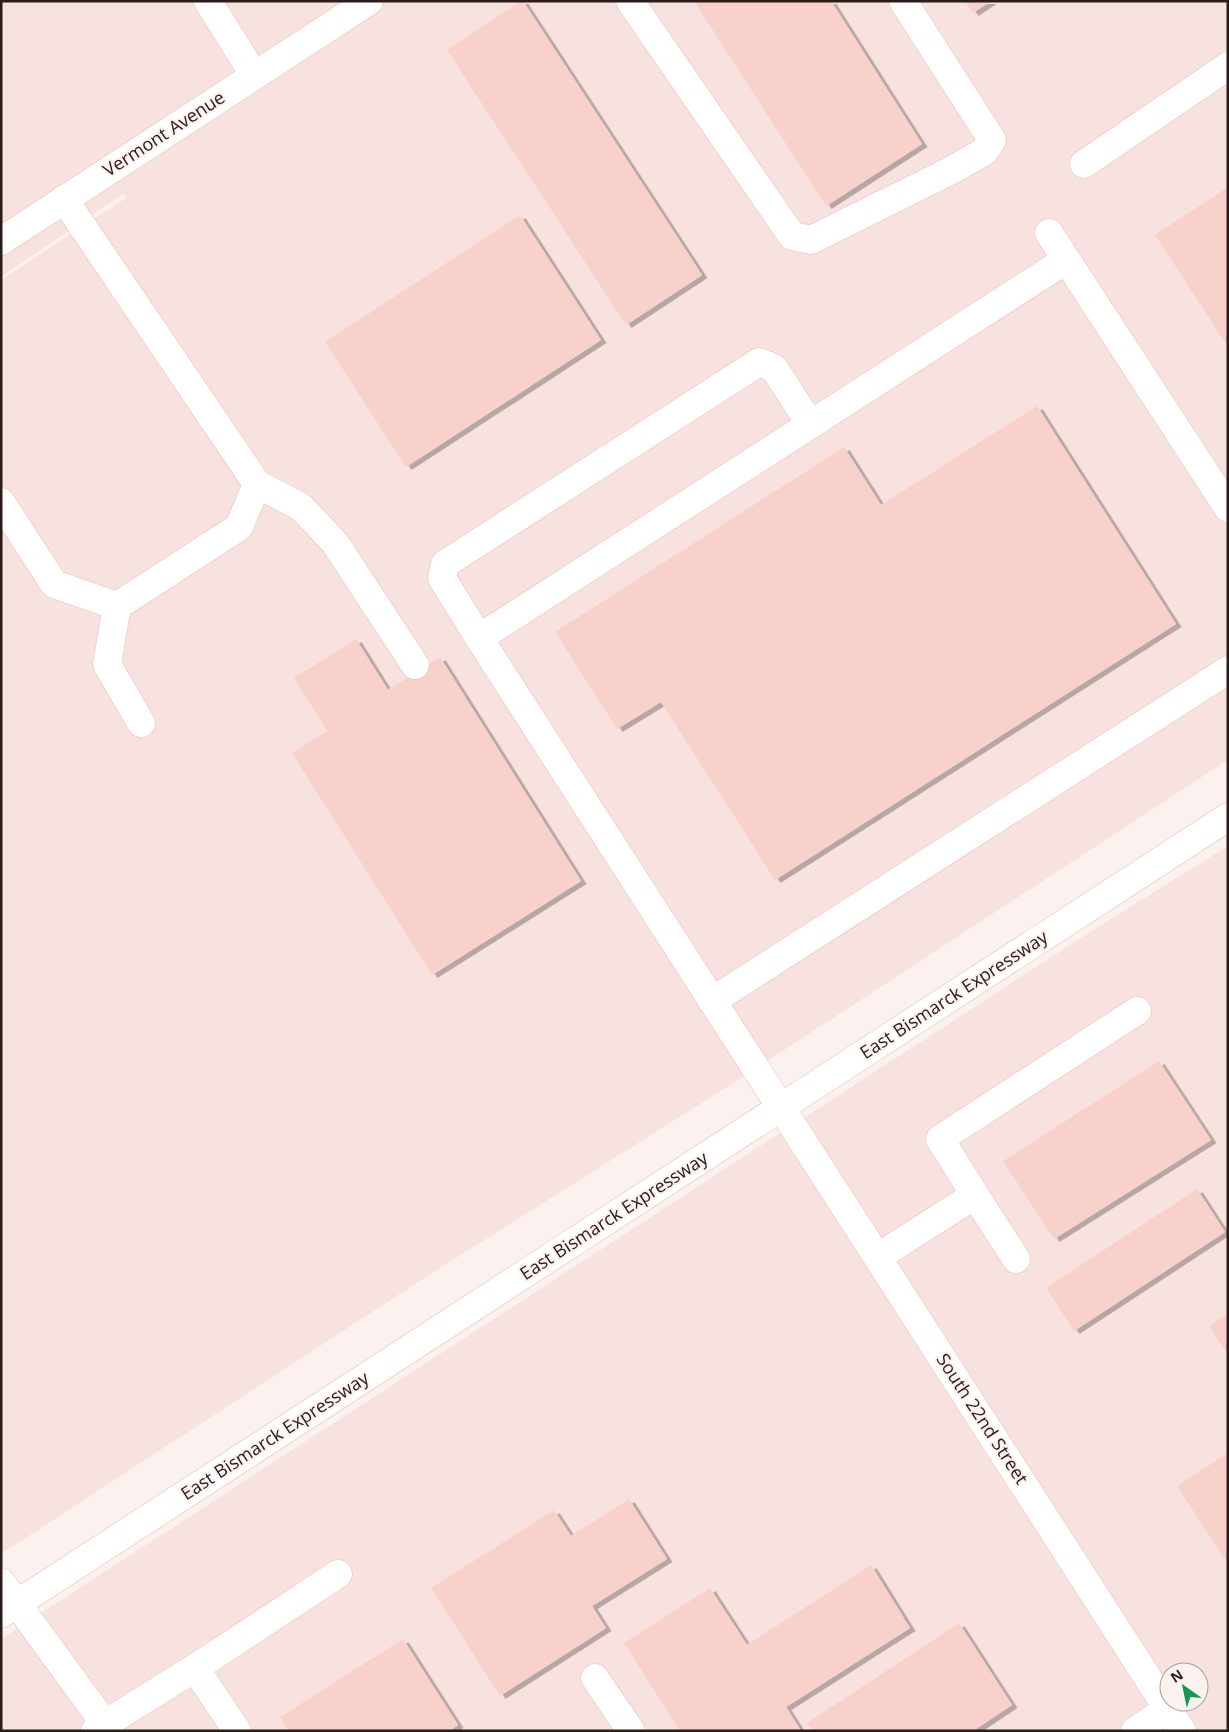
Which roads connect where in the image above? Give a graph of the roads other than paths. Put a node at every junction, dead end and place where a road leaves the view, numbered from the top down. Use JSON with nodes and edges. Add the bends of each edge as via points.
{"nodes":[{"id":1,"x":208,"y":1,"type":"edge"},
{"id":2,"x":369,"y":1,"type":"edge"},
{"id":3,"x":630,"y":1,"type":"edge"},
{"id":4,"x":903,"y":1,"type":"edge"},
{"id":5,"x":1228,"y":66,"type":"edge"},
{"id":6,"x":254,"y":75,"type":"junction"},
{"id":7,"x":1084,"y":164,"type":"dead end"},
{"id":8,"x":64,"y":199,"type":"junction"},
{"id":9,"x":1049,"y":233,"type":"dead end"},
{"id":10,"x":1,"y":241,"type":"edge"},
{"id":11,"x":1066,"y":260,"type":"junction"},
{"id":12,"x":810,"y":424,"type":"junction"},
{"id":13,"x":257,"y":484,"type":"junction"},
{"id":14,"x":1,"y":502,"type":"edge"},
{"id":15,"x":1228,"y":508,"type":"edge"},
{"id":16,"x":117,"y":606,"type":"junction"},
{"id":17,"x":479,"y":638,"type":"junction"},
{"id":18,"x":415,"y":665,"type":"dead end"},
{"id":19,"x":1228,"y":670,"type":"edge"},
{"id":20,"x":141,"y":723,"type":"dead end"},
{"id":21,"x":1228,"y":818,"type":"edge"},
{"id":22,"x":712,"y":1001,"type":"junction"},
{"id":23,"x":1137,"y":1011,"type":"dead end"},
{"id":24,"x":780,"y":1108,"type":"junction"},
{"id":25,"x":975,"y":1195,"type":"junction"},
{"id":26,"x":878,"y":1258,"type":"junction"},
{"id":27,"x":1016,"y":1259,"type":"dead end"},
{"id":28,"x":338,"y":1574,"type":"dead end"},
{"id":29,"x":1,"y":1582,"type":"edge"},
{"id":30,"x":9,"y":1609,"type":"edge"},
{"id":31,"x":195,"y":1668,"type":"junction"},
{"id":32,"x":595,"y":1678,"type":"dead end"},
{"id":33,"x":1175,"y":1720,"type":"edge"},
{"id":34,"x":103,"y":1729,"type":"edge"},
{"id":35,"x":238,"y":1731,"type":"edge"},
{"id":36,"x":631,"y":1731,"type":"edge"},
{"id":37,"x":1136,"y":1731,"type":"edge"}],
"edges":[{"from":1,"to":6,"type":"main road"},
{"from":2,"to":6,"type":"main road","name":"Vermont Avenue"},
{"from":3,"to":4,"type":"main road","via":[[792,236],[811,240],[984,152],[992,140]]},
{"from":5,"to":7,"type":"main road"},
{"from":6,"to":8,"type":"main road","name":"Vermont Avenue"},
{"from":8,"to":10,"type":"main road","name":"Vermont Avenue"},
{"from":8,"to":13,"type":"main road"},
{"from":9,"to":11,"type":"main road"},
{"from":11,"to":12,"type":"main road"},
{"from":11,"to":15,"type":"main road"},
{"from":12,"to":17,"type":"main road"},
{"from":12,"to":17,"type":"main road","name":"South 22nd Street","via":[[774,368],[759,362],[462,553],[445,564],[442,578]]},
{"from":13,"to":16,"type":"main road","via":[[239,527]]},
{"from":13,"to":18,"type":"main road","via":[[301,507],[335,543]]},
{"from":14,"to":16,"type":"main road","via":[[54,584]]},
{"from":16,"to":20,"type":"main road","via":[[107,664]]},
{"from":17,"to":22,"type":"main road","name":"South 22nd Street"},
{"from":19,"to":22,"type":"main road"},
{"from":21,"to":24,"type":"main road","name":"East Bismarck Expressway"},
{"from":22,"to":24,"type":"main road","name":"South 22nd Street"},
{"from":23,"to":25,"type":"main road","via":[[940,1139]]},
{"from":24,"to":26,"type":"main road","name":"South 22nd Street"},
{"from":24,"to":30,"type":"main road","name":"East Bismarck Expressway"},
{"from":25,"to":26,"type":"main road"},
{"from":25,"to":27,"type":"main road"},
{"from":26,"to":33,"type":"main road","name":"South 22nd Street"},
{"from":28,"to":31,"type":"main road"},
{"from":29,"to":30,"type":"main road"},
{"from":30,"to":34,"type":"main road"},
{"from":31,"to":34,"type":"main road"},
{"from":31,"to":35,"type":"main road"},
{"from":32,"to":36,"type":"main road"},
{"from":33,"to":37,"type":"main road"}]}
